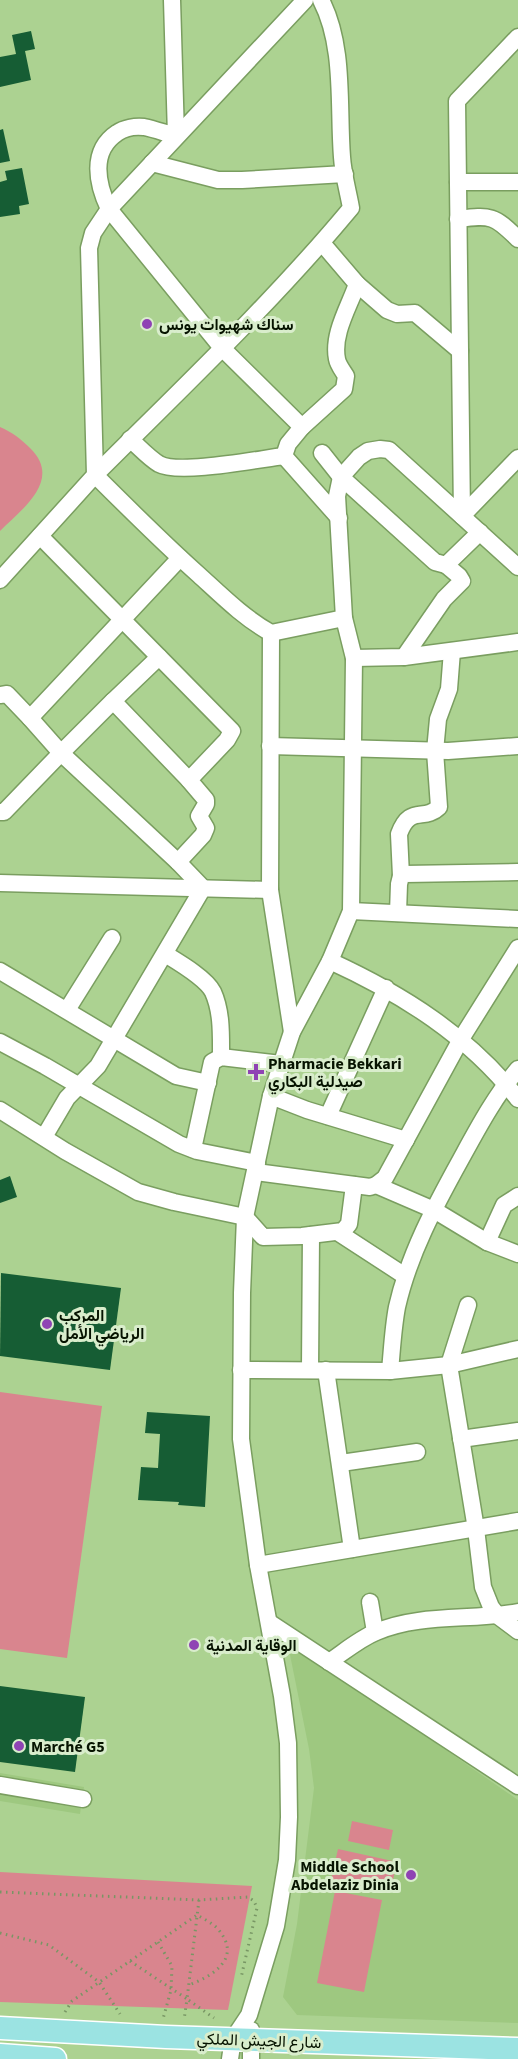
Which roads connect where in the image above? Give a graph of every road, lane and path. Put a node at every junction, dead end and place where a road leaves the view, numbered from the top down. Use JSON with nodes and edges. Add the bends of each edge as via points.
{"nodes":[{"id":1,"x":172,"y":0,"type":"edge"},
{"id":2,"x":305,"y":0,"type":"edge"},
{"id":3,"x":321,"y":0,"type":"edge"},
{"id":4,"x":518,"y":37,"type":"edge"},
{"id":5,"x":176,"y":136,"type":"junction"},
{"id":6,"x":152,"y":163,"type":"junction"},
{"id":7,"x":345,"y":174,"type":"junction"},
{"id":8,"x":458,"y":182,"type":"junction"},
{"id":9,"x":518,"y":182,"type":"edge"},
{"id":10,"x":109,"y":209,"type":"junction"},
{"id":11,"x":458,"y":219,"type":"junction"},
{"id":12,"x":518,"y":239,"type":"edge"},
{"id":13,"x":322,"y":243,"type":"junction"},
{"id":14,"x":357,"y":284,"type":"junction"},
{"id":15,"x":222,"y":348,"type":"junction"},
{"id":16,"x":460,"y":351,"type":"junction"},
{"id":17,"x":303,"y":427,"type":"junction"},
{"id":18,"x":130,"y":439,"type":"junction"},
{"id":19,"x":322,"y":453,"type":"dead end"},
{"id":20,"x":284,"y":456,"type":"junction"},
{"id":21,"x":518,"y":458,"type":"edge"},
{"id":22,"x":95,"y":475,"type":"junction"},
{"id":23,"x":340,"y":477,"type":"junction"},
{"id":24,"x":462,"y":516,"type":"junction"},
{"id":25,"x":339,"y":518,"type":"junction"},
{"id":26,"x":480,"y":532,"type":"junction"},
{"id":27,"x":40,"y":536,"type":"junction"},
{"id":28,"x":180,"y":558,"type":"junction"},
{"id":29,"x":446,"y":565,"type":"junction"},
{"id":30,"x":518,"y":567,"type":"edge"},
{"id":31,"x":0,"y":580,"type":"edge"},
{"id":32,"x":344,"y":618,"type":"junction"},
{"id":33,"x":123,"y":620,"type":"junction"},
{"id":34,"x":271,"y":633,"type":"junction"},
{"id":35,"x":518,"y":642,"type":"edge"},
{"id":36,"x":452,"y":651,"type":"junction"},
{"id":37,"x":159,"y":657,"type":"junction"},
{"id":38,"x":404,"y":657,"type":"junction"},
{"id":39,"x":354,"y":658,"type":"junction"},
{"id":40,"x":0,"y":695,"type":"edge"},
{"id":41,"x":113,"y":702,"type":"junction"},
{"id":42,"x":30,"y":718,"type":"junction"},
{"id":43,"x":270,"y":746,"type":"junction"},
{"id":44,"x":518,"y":746,"type":"edge"},
{"id":45,"x":354,"y":749,"type":"junction"},
{"id":46,"x":435,"y":751,"type":"junction"},
{"id":47,"x":61,"y":753,"type":"junction"},
{"id":48,"x":189,"y":780,"type":"junction"},
{"id":49,"x":0,"y":812,"type":"edge"},
{"id":50,"x":178,"y":862,"type":"junction"},
{"id":51,"x":518,"y":872,"type":"edge"},
{"id":52,"x":401,"y":876,"type":"junction"},
{"id":53,"x":0,"y":883,"type":"edge"},
{"id":54,"x":203,"y":888,"type":"junction"},
{"id":55,"x":270,"y":890,"type":"junction"},
{"id":56,"x":351,"y":911,"type":"junction"},
{"id":57,"x":398,"y":913,"type":"junction"},
{"id":58,"x":518,"y":919,"type":"edge"},
{"id":59,"x":112,"y":938,"type":"dead end"},
{"id":60,"x":517,"y":953,"type":"edge"},
{"id":61,"x":165,"y":954,"type":"junction"},
{"id":62,"x":330,"y":961,"type":"junction"},
{"id":63,"x":0,"y":971,"type":"edge"},
{"id":64,"x":386,"y":988,"type":"junction"},
{"id":65,"x":67,"y":1010,"type":"junction"},
{"id":66,"x":292,"y":1032,"type":"junction"},
{"id":67,"x":115,"y":1038,"type":"junction"},
{"id":68,"x":461,"y":1039,"type":"junction"},
{"id":69,"x":0,"y":1042,"type":"edge"},
{"id":70,"x":221,"y":1057,"type":"junction"},
{"id":71,"x":281,"y":1064,"type":"junction"},
{"id":72,"x":518,"y":1070,"type":"edge"},
{"id":73,"x":208,"y":1083,"type":"junction"},
{"id":74,"x":506,"y":1083,"type":"junction"},
{"id":75,"x":80,"y":1086,"type":"junction"},
{"id":76,"x":271,"y":1096,"type":"junction"},
{"id":77,"x":518,"y":1099,"type":"edge"},
{"id":78,"x":0,"y":1110,"type":"edge"},
{"id":79,"x":328,"y":1116,"type":"junction"},
{"id":80,"x":44,"y":1137,"type":"junction"},
{"id":81,"x":406,"y":1140,"type":"junction"},
{"id":82,"x":193,"y":1149,"type":"junction"},
{"id":83,"x":256,"y":1168,"type":"junction"},
{"id":84,"x":354,"y":1185,"type":"junction"},
{"id":85,"x":376,"y":1185,"type":"junction"},
{"id":86,"x":518,"y":1196,"type":"edge"},
{"id":87,"x":434,"y":1210,"type":"junction"},
{"id":88,"x":245,"y":1217,"type":"junction"},
{"id":89,"x":339,"y":1233,"type":"junction"},
{"id":90,"x":311,"y":1235,"type":"junction"},
{"id":91,"x":487,"y":1242,"type":"junction"},
{"id":92,"x":518,"y":1254,"type":"edge"},
{"id":93,"x":405,"y":1276,"type":"junction"},
{"id":94,"x":468,"y":1305,"type":"dead end"},
{"id":95,"x":518,"y":1349,"type":"edge"},
{"id":96,"x":449,"y":1365,"type":"junction"},
{"id":97,"x":241,"y":1370,"type":"junction"},
{"id":98,"x":318,"y":1370,"type":"junction"},
{"id":99,"x":390,"y":1371,"type":"junction"},
{"id":100,"x":518,"y":1431,"type":"edge"},
{"id":101,"x":461,"y":1439,"type":"junction"},
{"id":102,"x":417,"y":1452,"type":"dead end"},
{"id":103,"x":341,"y":1463,"type":"junction"},
{"id":104,"x":518,"y":1521,"type":"edge"},
{"id":105,"x":476,"y":1529,"type":"junction"},
{"id":106,"x":352,"y":1549,"type":"junction"},
{"id":107,"x":258,"y":1565,"type":"junction"},
{"id":108,"x":370,"y":1602,"type":"dead end"},
{"id":109,"x":518,"y":1612,"type":"edge"},
{"id":110,"x":498,"y":1616,"type":"junction"},
{"id":111,"x":270,"y":1623,"type":"junction"},
{"id":112,"x":518,"y":1631,"type":"edge"},
{"id":113,"x":375,"y":1632,"type":"junction"},
{"id":114,"x":329,"y":1662,"type":"junction"},
{"id":115,"x":517,"y":1783,"type":"edge"},
{"id":116,"x":0,"y":1785,"type":"edge"},
{"id":117,"x":83,"y":1799,"type":"dead end"},
{"id":118,"x":0,"y":1892,"type":"edge"},
{"id":119,"x":200,"y":1900,"type":"junction"},
{"id":120,"x":197,"y":1915,"type":"junction"},
{"id":121,"x":0,"y":1933,"type":"edge"},
{"id":122,"x":158,"y":1942,"type":"junction"},
{"id":123,"x":130,"y":1961,"type":"junction"},
{"id":124,"x":99,"y":1982,"type":"junction"},
{"id":125,"x":189,"y":1985,"type":"junction"},
{"id":126,"x":171,"y":1987,"type":"junction"},
{"id":127,"x":240,"y":1987,"type":"dead end"},
{"id":128,"x":187,"y":1999,"type":"junction"},
{"id":129,"x":72,"y":2001,"type":"dead end"},
{"id":130,"x":124,"y":2021,"type":"dead end"},
{"id":131,"x":163,"y":2022,"type":"dead end"},
{"id":132,"x":184,"y":2022,"type":"dead end"},
{"id":133,"x":0,"y":2028,"type":"edge"},
{"id":134,"x":238,"y":2044,"type":"edge"},
{"id":135,"x":518,"y":2049,"type":"edge"},
{"id":136,"x":0,"y":2055,"type":"edge"},
{"id":137,"x":55,"y":2059,"type":"edge"}],
"edges":[{"from":1,"to":5,"type":"street"},
{"from":2,"to":5,"type":"street"},
{"from":3,"to":7,"type":"street","via":[[333,34]]},
{"from":4,"to":8,"type":"street","via":[[457,101]]},
{"from":5,"to":6,"type":"street"},
{"from":5,"to":10,"type":"street","via":[[142,127],[123,129],[108,139],[98,169],[101,193]]},
{"from":6,"to":7,"type":"street","via":[[218,180]]},
{"from":6,"to":10,"type":"street"},
{"from":7,"to":13,"type":"street","via":[[351,208]]},
{"from":8,"to":9,"type":"street"},
{"from":8,"to":11,"type":"street"},
{"from":10,"to":15,"type":"street"},
{"from":10,"to":22,"type":"street","via":[[93,232],[89,248]]},
{"from":11,"to":12,"type":"street","via":[[496,219]]},
{"from":11,"to":16,"type":"street"},
{"from":13,"to":14,"type":"street"},
{"from":13,"to":15,"type":"street"},
{"from":14,"to":16,"type":"street","via":[[387,310],[415,313]]},
{"from":14,"to":17,"type":"street","via":[[336,346],[337,361],[346,376],[344,389]]},
{"from":15,"to":17,"type":"street"},
{"from":15,"to":18,"type":"street"},
{"from":16,"to":24,"type":"street"},
{"from":17,"to":20,"type":"street","via":[[288,444]]},
{"from":18,"to":20,"type":"street","via":[[158,463],[169,467]]},
{"from":18,"to":22,"type":"street"},
{"from":19,"to":23,"type":"street"},
{"from":20,"to":25,"type":"street"},
{"from":21,"to":24,"type":"street"},
{"from":22,"to":27,"type":"street"},
{"from":22,"to":28,"type":"street"},
{"from":23,"to":24,"type":"street","via":[[368,452],[389,450]]},
{"from":23,"to":25,"type":"street"},
{"from":23,"to":29,"type":"street","via":[[435,561]]},
{"from":24,"to":26,"type":"street"},
{"from":25,"to":32,"type":"street"},
{"from":26,"to":29,"type":"street"},
{"from":26,"to":30,"type":"street"},
{"from":27,"to":31,"type":"street"},
{"from":27,"to":33,"type":"street"},
{"from":28,"to":33,"type":"street"},
{"from":28,"to":34,"type":"street","via":[[233,606]]},
{"from":29,"to":38,"type":"street","via":[[462,581],[444,599]]},
{"from":32,"to":34,"type":"street"},
{"from":32,"to":39,"type":"street"},
{"from":33,"to":37,"type":"street"},
{"from":33,"to":42,"type":"street"},
{"from":34,"to":43,"type":"street"},
{"from":35,"to":36,"type":"street"},
{"from":36,"to":38,"type":"street"},
{"from":36,"to":46,"type":"street"},
{"from":37,"to":41,"type":"street"},
{"from":37,"to":48,"type":"street","via":[[232,731]]},
{"from":38,"to":39,"type":"street"},
{"from":39,"to":45,"type":"street"},
{"from":40,"to":42,"type":"street","via":[[7,694]]},
{"from":41,"to":47,"type":"street"},
{"from":41,"to":48,"type":"street"},
{"from":42,"to":47,"type":"street"},
{"from":43,"to":45,"type":"street"},
{"from":43,"to":55,"type":"street"},
{"from":44,"to":46,"type":"street"},
{"from":45,"to":46,"type":"street"},
{"from":45,"to":56,"type":"street"},
{"from":46,"to":52,"type":"street","via":[[439,807],[430,813],[410,816],[401,827]]},
{"from":47,"to":49,"type":"street"},
{"from":47,"to":50,"type":"street"},
{"from":48,"to":50,"type":"street","via":[[206,800],[199,816],[206,828]]},
{"from":50,"to":54,"type":"street"},
{"from":51,"to":52,"type":"street"},
{"from":52,"to":57,"type":"street"},
{"from":53,"to":54,"type":"street"},
{"from":54,"to":55,"type":"street"},
{"from":54,"to":61,"type":"street"},
{"from":55,"to":66,"type":"street"},
{"from":56,"to":57,"type":"street"},
{"from":56,"to":62,"type":"street"},
{"from":57,"to":58,"type":"street"},
{"from":59,"to":65,"type":"street"},
{"from":60,"to":68,"type":"street"},
{"from":61,"to":67,"type":"street"},
{"from":61,"to":70,"type":"street","via":[[191,970],[212,990],[221,1021]]},
{"from":62,"to":64,"type":"street"},
{"from":62,"to":66,"type":"street"},
{"from":63,"to":65,"type":"street"},
{"from":64,"to":68,"type":"street"},
{"from":64,"to":79,"type":"street"},
{"from":65,"to":67,"type":"street"},
{"from":66,"to":71,"type":"street"},
{"from":67,"to":73,"type":"street","via":[[176,1076]]},
{"from":67,"to":75,"type":"street"},
{"from":68,"to":74,"type":"street"},
{"from":68,"to":81,"type":"street"},
{"from":69,"to":75,"type":"street"},
{"from":70,"to":71,"type":"street"},
{"from":70,"to":73,"type":"street","via":[[212,1062]]},
{"from":71,"to":76,"type":"street"},
{"from":72,"to":74,"type":"street"},
{"from":73,"to":82,"type":"street"},
{"from":74,"to":77,"type":"street"},
{"from":74,"to":87,"type":"street"},
{"from":75,"to":80,"type":"street","via":[[67,1098]]},
{"from":75,"to":82,"type":"street","via":[[158,1133]]},
{"from":76,"to":79,"type":"street"},
{"from":76,"to":83,"type":"street"},
{"from":78,"to":80,"type":"street"},
{"from":79,"to":81,"type":"street"},
{"from":80,"to":88,"type":"street","via":[[138,1191]]},
{"from":81,"to":85,"type":"street","via":[[385,1178]]},
{"from":82,"to":83,"type":"street"},
{"from":83,"to":84,"type":"street"},
{"from":83,"to":88,"type":"street"},
{"from":84,"to":85,"type":"street"},
{"from":84,"to":89,"type":"street","via":[[349,1224]]},
{"from":85,"to":87,"type":"street"},
{"from":86,"to":91,"type":"street","via":[[504,1205]]},
{"from":87,"to":91,"type":"street"},
{"from":87,"to":93,"type":"street"},
{"from":88,"to":90,"type":"street","via":[[263,1237]]},
{"from":88,"to":97,"type":"street"},
{"from":89,"to":90,"type":"street"},
{"from":89,"to":93,"type":"street"},
{"from":90,"to":98,"type":"street"},
{"from":91,"to":92,"type":"street"},
{"from":93,"to":99,"type":"street","via":[[394,1324]]},
{"from":94,"to":96,"type":"street"},
{"from":95,"to":96,"type":"street"},
{"from":96,"to":99,"type":"street"},
{"from":96,"to":101,"type":"street"},
{"from":97,"to":98,"type":"street"},
{"from":97,"to":107,"type":"street","via":[[241,1439]]},
{"from":98,"to":99,"type":"street"},
{"from":98,"to":103,"type":"street"},
{"from":100,"to":101,"type":"street"},
{"from":101,"to":105,"type":"street"},
{"from":102,"to":103,"type":"street"},
{"from":103,"to":106,"type":"street"},
{"from":104,"to":105,"type":"street"},
{"from":105,"to":106,"type":"street"},
{"from":105,"to":110,"type":"street","via":[[483,1587]]},
{"from":106,"to":107,"type":"street"},
{"from":107,"to":111,"type":"street"},
{"from":108,"to":113,"type":"street"},
{"from":109,"to":110,"type":"street"},
{"from":110,"to":112,"type":"street"},
{"from":110,"to":113,"type":"street","via":[[429,1619]]},
{"from":111,"to":114,"type":"street"},
{"from":111,"to":134,"type":"street","via":[[288,1743],[290,1817],[276,1926]]},
{"from":113,"to":114,"type":"street"},
{"from":114,"to":115,"type":"street"},
{"from":116,"to":117,"type":"street"},
{"from":118,"to":119,"type":"path"},
{"from":119,"to":120,"type":"path"},
{"from":119,"to":127,"type":"path","via":[[248,1897],[256,1904]]},
{"from":120,"to":122,"type":"path"},
{"from":120,"to":125,"type":"path"},
{"from":120,"to":125,"type":"path","via":[[216,1927],[227,1944],[226,1960],[218,1971]]},
{"from":121,"to":124,"type":"path","via":[[49,1945]]},
{"from":122,"to":123,"type":"path"},
{"from":122,"to":126,"type":"path","via":[[172,1966]]},
{"from":123,"to":124,"type":"path"},
{"from":123,"to":126,"type":"path"},
{"from":124,"to":129,"type":"path"},
{"from":124,"to":130,"type":"path"},
{"from":125,"to":128,"type":"path"},
{"from":126,"to":128,"type":"path"},
{"from":126,"to":131,"type":"path"},
{"from":128,"to":132,"type":"path"},
{"from":128,"to":134,"type":"path","via":[[216,2019]]},
{"from":133,"to":134,"type":"main road","name":"شارع الجيش الملكي"},
{"from":134,"to":135,"type":"main road","name":"شارع الجيش الملكي"},
{"from":136,"to":137,"type":"main road"}]}
